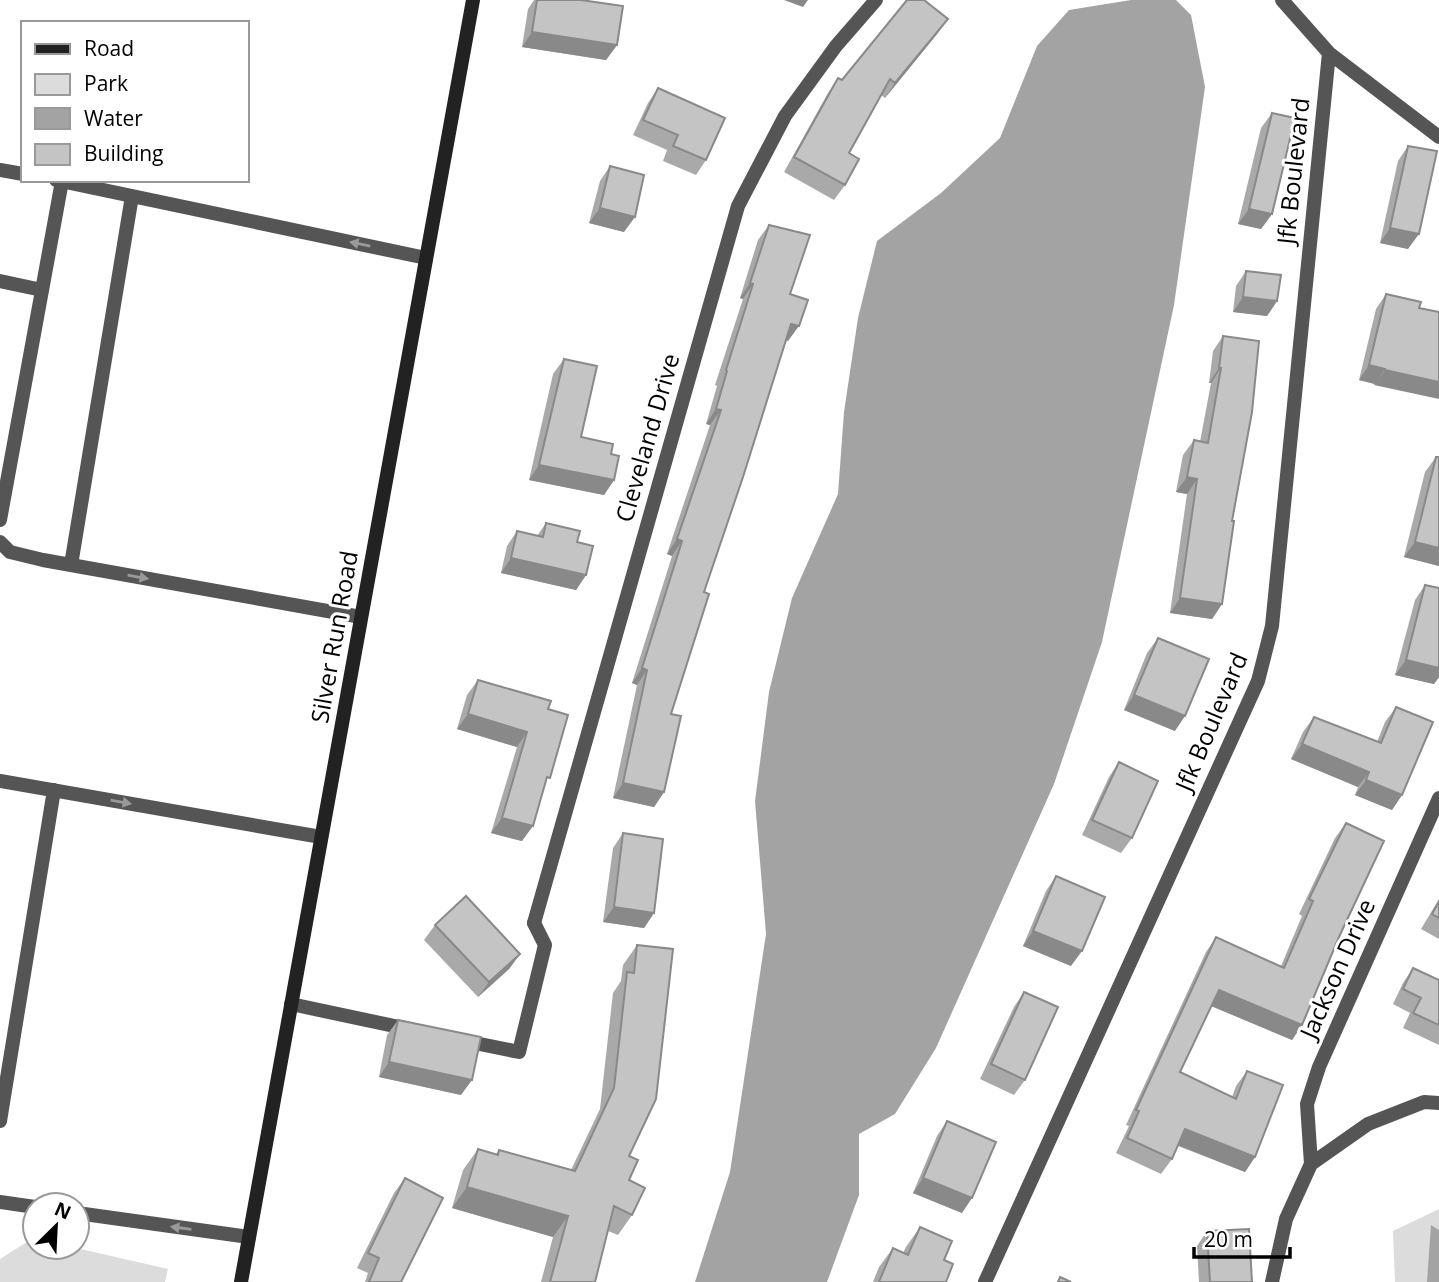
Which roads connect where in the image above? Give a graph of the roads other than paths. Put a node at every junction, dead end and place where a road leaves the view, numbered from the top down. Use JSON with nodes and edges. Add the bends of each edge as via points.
{"nodes":[{"id":1,"x":473,"y":0,"type":"edge"},
{"id":2,"x":876,"y":0,"type":"edge"},
{"id":3,"x":1282,"y":0,"type":"edge"},
{"id":4,"x":1329,"y":53,"type":"junction"},
{"id":5,"x":1439,"y":137,"type":"edge"},
{"id":6,"x":0,"y":170,"type":"edge"},
{"id":7,"x":21,"y":174,"type":"edge"},
{"id":8,"x":59,"y":182,"type":"edge"},
{"id":9,"x":64,"y":182,"type":"edge"},
{"id":10,"x":132,"y":196,"type":"junction"},
{"id":11,"x":426,"y":258,"type":"junction"},
{"id":12,"x":0,"y":281,"type":"edge"},
{"id":13,"x":42,"y":289,"type":"junction"},
{"id":14,"x":0,"y":520,"type":"edge"},
{"id":15,"x":0,"y":542,"type":"edge"},
{"id":16,"x":71,"y":565,"type":"junction"},
{"id":17,"x":361,"y":617,"type":"junction"},
{"id":18,"x":0,"y":781,"type":"edge"},
{"id":19,"x":54,"y":790,"type":"junction"},
{"id":20,"x":1439,"y":798,"type":"edge"},
{"id":21,"x":321,"y":837,"type":"junction"},
{"id":22,"x":291,"y":1004,"type":"junction"},
{"id":23,"x":425,"y":1032,"type":"edge"},
{"id":24,"x":452,"y":1038,"type":"edge"},
{"id":25,"x":1439,"y":1103,"type":"edge"},
{"id":26,"x":0,"y":1121,"type":"edge"},
{"id":27,"x":1311,"y":1164,"type":"junction"},
{"id":28,"x":0,"y":1202,"type":"edge"},
{"id":29,"x":21,"y":1205,"type":"edge"},
{"id":30,"x":91,"y":1215,"type":"edge"},
{"id":31,"x":249,"y":1237,"type":"junction"},
{"id":32,"x":241,"y":1282,"type":"edge"},
{"id":33,"x":985,"y":1282,"type":"edge"},
{"id":34,"x":1272,"y":1282,"type":"edge"}],
"edges":[{"from":1,"to":11,"type":"main road","name":"Silver Run Road"},
{"from":2,"to":24,"type":"street","name":"Cleveland Drive","via":[[785,116],[737,206],[534,923],[545,945],[519,1052]]},
{"from":3,"to":4,"type":"street"},
{"from":4,"to":5,"type":"street"},
{"from":4,"to":33,"type":"street","name":"Jfk Boulevard","via":[[1272,625],[1258,681]]},
{"from":6,"to":7,"type":"street"},
{"from":8,"to":13,"type":"street"},
{"from":9,"to":10,"type":"street"},
{"from":11,"to":10,"type":"street","one_way":true},
{"from":10,"to":16,"type":"street"},
{"from":11,"to":17,"type":"main road","name":"Silver Run Road"},
{"from":12,"to":13,"type":"street"},
{"from":13,"to":14,"type":"street"},
{"from":15,"to":16,"type":"street","via":[[10,552]]},
{"from":16,"to":17,"type":"street","one_way":true},
{"from":17,"to":21,"type":"main road","name":"Silver Run Road"},
{"from":18,"to":19,"type":"street"},
{"from":19,"to":21,"type":"street","one_way":true},
{"from":19,"to":26,"type":"street"},
{"from":20,"to":27,"type":"street","name":"Jackson Drive","via":[[1319,1068],[1307,1104]]},
{"from":21,"to":22,"type":"main road","name":"Silver Run Road"},
{"from":22,"to":23,"type":"street"},
{"from":22,"to":31,"type":"main road","name":"Silver Run Road"},
{"from":25,"to":27,"type":"street","via":[[1424,1102],[1368,1124]]},
{"from":27,"to":34,"type":"street","via":[[1286,1219]]},
{"from":28,"to":29,"type":"street"},
{"from":31,"to":30,"type":"street","one_way":true},
{"from":31,"to":32,"type":"main road","name":"Silver Run Road"}]}
